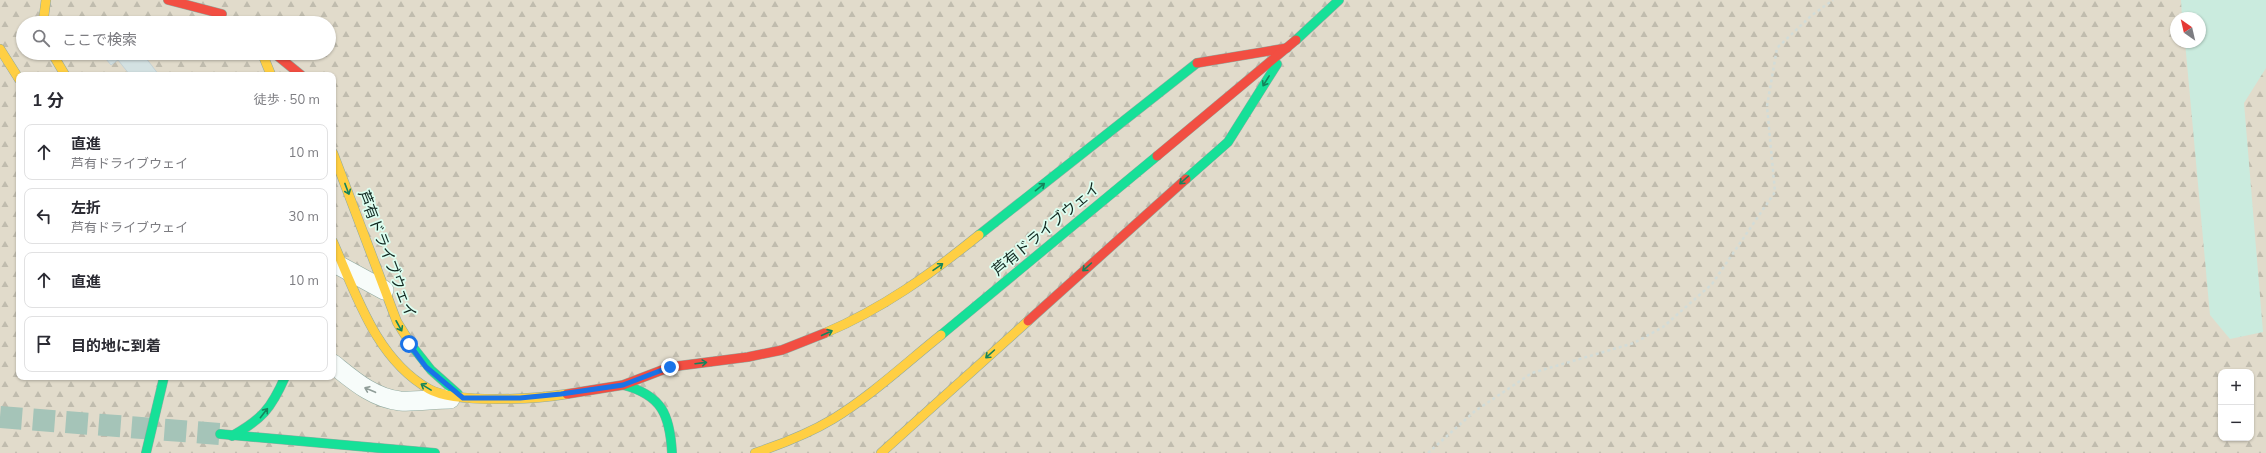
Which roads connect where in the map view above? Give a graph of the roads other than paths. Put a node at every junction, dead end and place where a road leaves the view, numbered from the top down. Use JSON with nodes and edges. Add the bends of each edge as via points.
{"nodes":[{"id":1,"x":46,"y":0,"type":"edge"},
{"id":2,"x":168,"y":0,"type":"edge"},
{"id":3,"x":211,"y":0,"type":"edge"},
{"id":4,"x":1339,"y":0,"type":"edge"},
{"id":5,"x":44,"y":16,"type":"edge"},
{"id":6,"x":222,"y":16,"type":"edge"},
{"id":7,"x":224,"y":16,"type":"edge"},
{"id":8,"x":1287,"y":48,"type":"junction"},
{"id":9,"x":0,"y":49,"type":"edge"},
{"id":10,"x":56,"y":60,"type":"edge"},
{"id":11,"x":265,"y":60,"type":"edge"},
{"id":12,"x":283,"y":60,"type":"edge"},
{"id":13,"x":63,"y":72,"type":"edge"},
{"id":14,"x":270,"y":72,"type":"edge"},
{"id":15,"x":297,"y":72,"type":"edge"},
{"id":16,"x":16,"y":74,"type":"edge"},
{"id":17,"x":336,"y":161,"type":"edge"},
{"id":18,"x":336,"y":254,"type":"edge"},
{"id":19,"x":339,"y":266,"type":"edge"},
{"id":20,"x":384,"y":290,"type":"junction"},
{"id":21,"x":336,"y":366,"type":"edge"},
{"id":22,"x":163,"y":380,"type":"edge"},
{"id":23,"x":284,"y":380,"type":"edge"},
{"id":24,"x":623,"y":385,"type":"junction"},
{"id":25,"x":463,"y":398,"type":"junction"},
{"id":26,"x":220,"y":434,"type":"tunnel mouth"},
{"id":27,"x":232,"y":436,"type":"junction"},
{"id":28,"x":339,"y":445,"type":"junction"},
{"id":29,"x":146,"y":453,"type":"edge"},
{"id":30,"x":347,"y":453,"type":"edge"},
{"id":31,"x":435,"y":453,"type":"edge"},
{"id":32,"x":672,"y":453,"type":"edge"},
{"id":33,"x":755,"y":453,"type":"edge"},
{"id":34,"x":881,"y":453,"type":"edge"}],
"edges":[{"from":1,"to":5,"type":"street"},
{"from":2,"to":6,"type":"street"},
{"from":3,"to":7,"type":"street"},
{"from":4,"to":8,"type":"street","name":"芦有ドライブウェイ"},
{"from":24,"to":8,"type":"street","one_way":true,"via":[[670,367],[782,350],[858,319],[957,253],[1196,63]]},
{"from":8,"to":33,"type":"street","name":"芦有ドライブウェイ","via":[[874,390],[833,419],[793,440]]},
{"from":8,"to":34,"type":"street","one_way":true,"via":[[1228,142]]},
{"from":9,"to":16,"type":"street"},
{"from":10,"to":13,"type":"street"},
{"from":11,"to":14,"type":"street"},
{"from":12,"to":15,"type":"street"},
{"from":17,"to":20,"type":"street","name":"芦有ドライブウェイ","one_way":true},
{"from":18,"to":19,"type":"street"},
{"from":19,"to":20,"type":"lane"},
{"from":25,"to":19,"type":"street","one_way":true,"via":[[430,390],[417,382],[384,350]]},
{"from":20,"to":25,"type":"street","name":"芦有ドライブウェイ","one_way":true,"via":[[391,311],[409,344],[426,367]]},
{"from":25,"to":21,"type":"lane","one_way":true,"via":[[400,401],[362,387]]},
{"from":22,"to":29,"type":"street"},
{"from":27,"to":23,"type":"street","one_way":true,"via":[[256,422],[276,398]]},
{"from":24,"to":25,"type":"street","via":[[520,398]]},
{"from":24,"to":32,"type":"street","via":[[636,387],[657,401],[666,414],[670,427]]},
{"from":26,"to":27,"type":"street"},
{"from":27,"to":28,"type":"street"},
{"from":28,"to":30,"type":"street"},
{"from":28,"to":31,"type":"street"}]}
